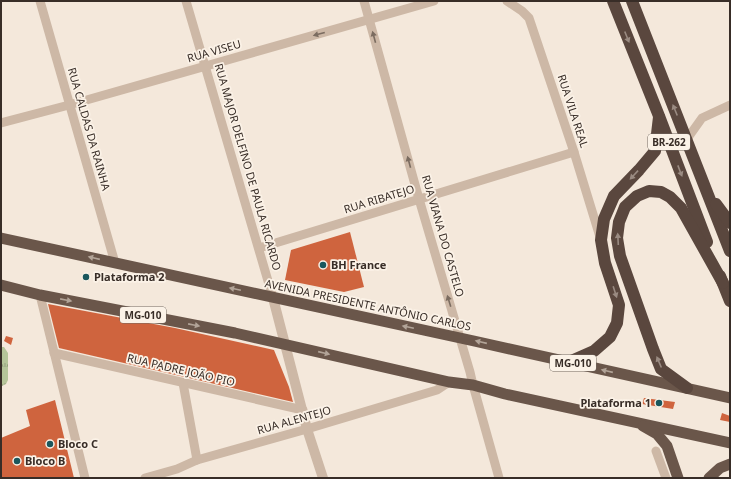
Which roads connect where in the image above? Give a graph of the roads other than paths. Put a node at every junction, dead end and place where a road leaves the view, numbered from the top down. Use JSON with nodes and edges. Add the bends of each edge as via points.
{"nodes":[{"id":1,"x":40,"y":1,"type":"edge"},
{"id":2,"x":186,"y":1,"type":"edge"},
{"id":3,"x":364,"y":1,"type":"edge"},
{"id":4,"x":434,"y":1,"type":"edge"},
{"id":5,"x":507,"y":1,"type":"edge"},
{"id":6,"x":613,"y":1,"type":"edge"},
{"id":7,"x":632,"y":1,"type":"edge"},
{"id":8,"x":370,"y":20,"type":"junction"},
{"id":9,"x":206,"y":65,"type":"junction"},
{"id":10,"x":69,"y":105,"type":"junction"},
{"id":11,"x":730,"y":105,"type":"edge"},
{"id":12,"x":659,"y":116,"type":"junction"},
{"id":13,"x":1,"y":123,"type":"edge"},
{"id":14,"x":687,"y":139,"type":"junction"},
{"id":15,"x":574,"y":152,"type":"junction"},
{"id":16,"x":704,"y":186,"type":"junction"},
{"id":17,"x":419,"y":199,"type":"junction"},
{"id":18,"x":730,"y":223,"type":"edge"},
{"id":19,"x":1,"y":238,"type":"edge"},
{"id":20,"x":601,"y":240,"type":"junction"},
{"id":21,"x":259,"y":248,"type":"junction"},
{"id":22,"x":730,"y":251,"type":"edge"},
{"id":23,"x":115,"y":263,"type":"junction"},
{"id":24,"x":723,"y":283,"type":"junction"},
{"id":25,"x":1,"y":285,"type":"edge"},
{"id":26,"x":40,"y":295,"type":"junction"},
{"id":27,"x":273,"y":298,"type":"junction"},
{"id":28,"x":730,"y":301,"type":"edge"},
{"id":29,"x":460,"y":338,"type":"junction"},
{"id":30,"x":286,"y":345,"type":"junction"},
{"id":31,"x":54,"y":353,"type":"junction"},
{"id":32,"x":569,"y":362,"type":"junction"},
{"id":33,"x":449,"y":382,"type":"junction"},
{"id":34,"x":184,"y":384,"type":"junction"},
{"id":35,"x":473,"y":385,"type":"junction"},
{"id":36,"x":686,"y":388,"type":"junction"},
{"id":37,"x":730,"y":398,"type":"edge"},
{"id":38,"x":303,"y":410,"type":"junction"},
{"id":39,"x":636,"y":421,"type":"junction"},
{"id":40,"x":307,"y":429,"type":"junction"},
{"id":41,"x":730,"y":443,"type":"edge"},
{"id":42,"x":656,"y":451,"type":"dead end"},
{"id":43,"x":197,"y":460,"type":"junction"},
{"id":44,"x":730,"y":464,"type":"edge"},
{"id":45,"x":177,"y":468,"type":"junction"},
{"id":46,"x":85,"y":478,"type":"edge"},
{"id":47,"x":145,"y":478,"type":"edge"},
{"id":48,"x":180,"y":478,"type":"edge"},
{"id":49,"x":323,"y":478,"type":"edge"},
{"id":50,"x":499,"y":478,"type":"edge"},
{"id":51,"x":666,"y":478,"type":"edge"},
{"id":52,"x":678,"y":478,"type":"edge"},
{"id":53,"x":709,"y":478,"type":"edge"}],
"edges":[{"from":1,"to":10,"type":"street","name":"RUA CALDAS DA RAINHA"},
{"from":2,"to":9,"type":"street","name":"RUA MAJOR DELFINO DE PAULA RICARDO"},
{"from":3,"to":8,"type":"street","name":"RUA VIANA DO CASTELO"},
{"from":4,"to":8,"type":"street","name":"RUA VISEU"},
{"from":5,"to":15,"type":"street","name":"RUA VILA REAL","via":[[529,18]]},
{"from":6,"to":12,"type":"highway","number":"BR-262","one_way":true},
{"from":14,"to":7,"type":"highway","number":"BR-262","one_way":true},
{"from":8,"to":9,"type":"street","name":"RUA VISEU","one_way":true},
{"from":17,"to":8,"type":"street","name":"RUA VIANA DO CASTELO","one_way":true},
{"from":9,"to":10,"type":"street","name":"RUA VISEU"},
{"from":9,"to":21,"type":"street","name":"RUA MAJOR DELFINO DE PAULA RICARDO"},
{"from":10,"to":13,"type":"street","name":"RUA VISEU"},
{"from":10,"to":23,"type":"street","name":"RUA CALDAS DA RAINHA"},
{"from":11,"to":14,"type":"street","via":[[702,118]]},
{"from":12,"to":20,"type":"highway","one_way":true,"via":[[654,151],[614,196],[604,219]]},
{"from":12,"to":24,"type":"highway","number":"BR-262","one_way":true},
{"from":14,"to":16,"type":"highway","number":"BR-262"},
{"from":15,"to":17,"type":"street","name":"RUA RIBATEJO"},
{"from":15,"to":20,"type":"street","name":"RUA VILA REAL"},
{"from":16,"to":18,"type":"highway"},
{"from":16,"to":22,"type":"highway","number":"BR-262"},
{"from":17,"to":21,"type":"street","name":"RUA RIBATEJO"},
{"from":29,"to":17,"type":"street","name":"RUA VIANA DO CASTELO","one_way":true},
{"from":23,"to":19,"type":"highway","name":"AVENIDA PRESIDENTE ANTÔNIO CARLOS","number":"MG-010","one_way":true},
{"from":20,"to":32,"type":"highway","one_way":true,"via":[[605,263],[619,305],[617,323],[610,337],[594,351]]},
{"from":21,"to":27,"type":"street","name":"RUA MAJOR DELFINO DE PAULA RICARDO"},
{"from":27,"to":23,"type":"highway","name":"AVENIDA PRESIDENTE ANTÔNIO CARLOS","number":"MG-010","one_way":true},
{"from":24,"to":28,"type":"highway","number":"BR-262"},
{"from":36,"to":24,"type":"highway","one_way":true,"via":[[661,369],[620,256],[617,238],[619,222],[625,207],[637,196],[649,191],[661,192],[670,197],[681,208]]},
{"from":25,"to":26,"type":"highway","number":"MG-010"},
{"from":26,"to":30,"type":"highway","number":"MG-010","one_way":true},
{"from":26,"to":31,"type":"street"},
{"from":29,"to":27,"type":"highway","name":"AVENIDA PRESIDENTE ANTÔNIO CARLOS","number":"MG-010","one_way":true},
{"from":27,"to":30,"type":"street","name":"RUA MAJOR DELFINO DE PAULA RICARDO"},
{"from":32,"to":29,"type":"highway","name":"AVENIDA PRESIDENTE ANTÔNIO CARLOS","number":"MG-010","one_way":true},
{"from":29,"to":35,"type":"street","name":"RUA VIANA DO CASTELO"},
{"from":30,"to":33,"type":"highway","number":"MG-010","one_way":true},
{"from":30,"to":38,"type":"street","name":"RUA MAJOR DELFINO DE PAULA RICARDO"},
{"from":31,"to":34,"type":"street","name":"RUA PADRE JOÃO PIO"},
{"from":31,"to":46,"type":"street"},
{"from":36,"to":32,"type":"highway","name":"AVENIDA PRESIDENTE ANTÔNIO CARLOS","number":"MG-010","one_way":true},
{"from":33,"to":35,"type":"highway","number":"MG-010"},
{"from":33,"to":40,"type":"street","name":"RUA ALENTEJO","via":[[437,390]]},
{"from":34,"to":38,"type":"street","name":"RUA PADRE JOÃO PIO"},
{"from":34,"to":43,"type":"street"},
{"from":35,"to":39,"type":"highway","number":"MG-010"},
{"from":35,"to":50,"type":"street","name":"RUA VIANA DO CASTELO"},
{"from":36,"to":37,"type":"highway","name":"AVENIDA PRESIDENTE ANTÔNIO CARLOS","number":"MG-010"},
{"from":38,"to":40,"type":"street","name":"RUA MAJOR DELFINO DE PAULA RICARDO"},
{"from":39,"to":41,"type":"highway","number":"MG-010"},
{"from":39,"to":52,"type":"highway","via":[[656,434],[667,446]]},
{"from":40,"to":43,"type":"street","name":"RUA ALENTEJO"},
{"from":40,"to":49,"type":"street","name":"RUA MAJOR DELFINO DE PAULA RICARDO"},
{"from":42,"to":51,"type":"street"},
{"from":43,"to":45,"type":"street","name":"RUA ALENTEJO"},
{"from":44,"to":53,"type":"highway","via":[[720,468]]},
{"from":45,"to":47,"type":"street","name":"RUA ALENTEJO"},
{"from":45,"to":48,"type":"street"}]}
